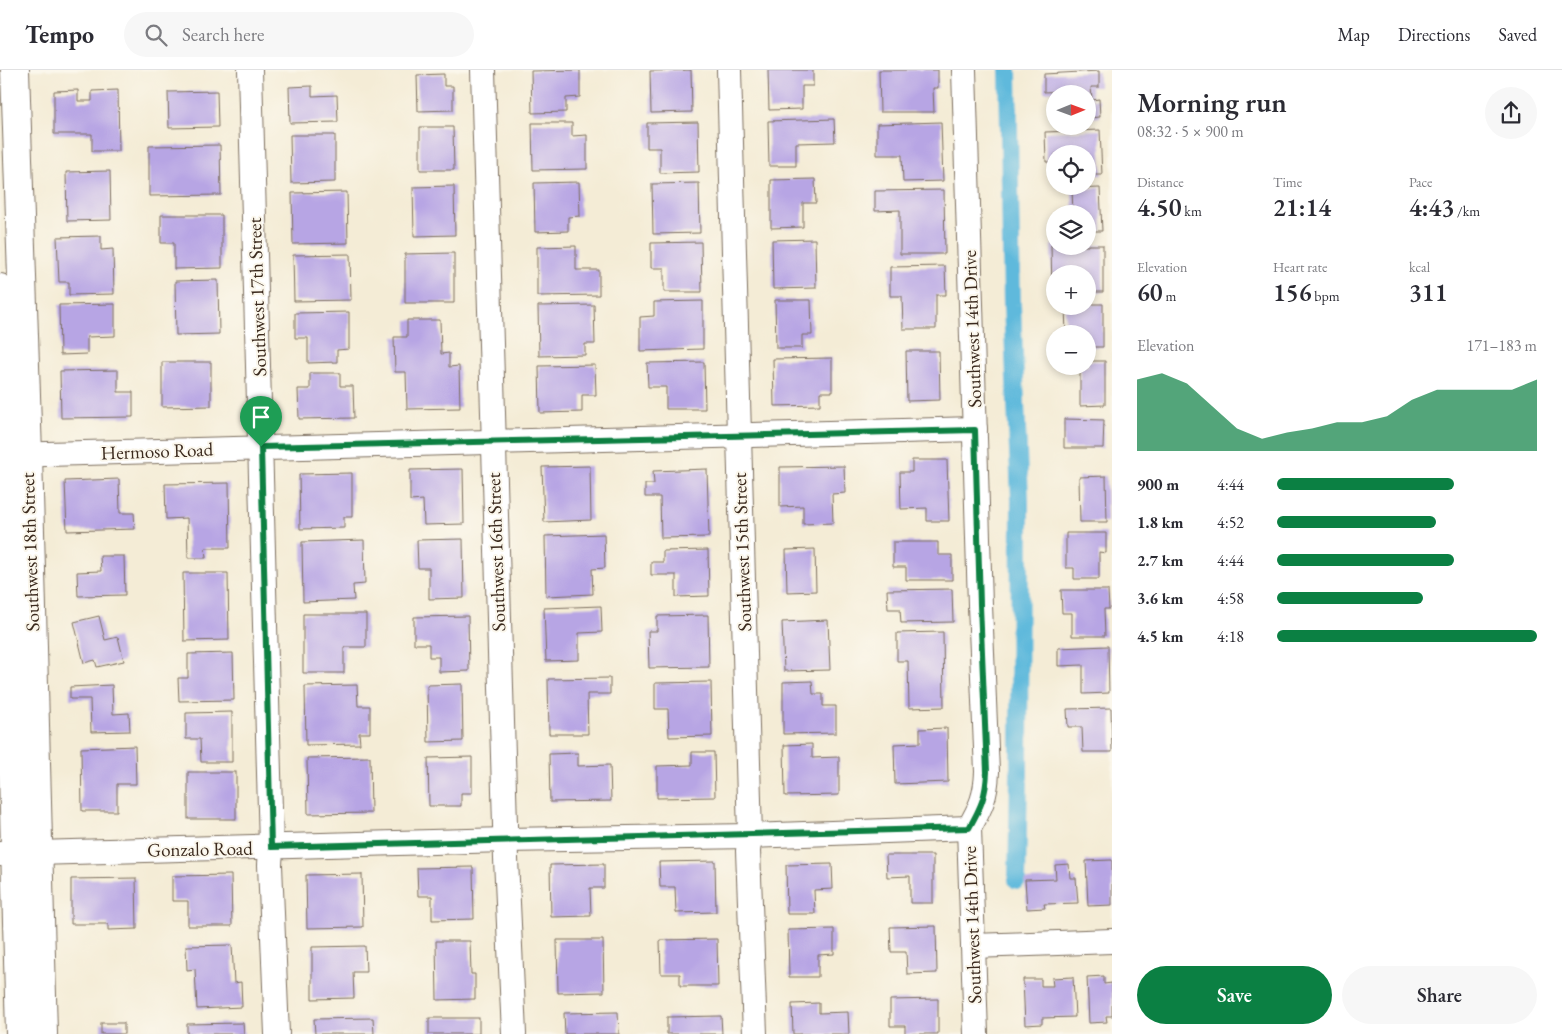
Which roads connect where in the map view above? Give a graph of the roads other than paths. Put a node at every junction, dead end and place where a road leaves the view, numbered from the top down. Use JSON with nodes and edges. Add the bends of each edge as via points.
{"nodes":[{"id":1,"x":15,"y":70,"type":"edge"},
{"id":2,"x":250,"y":70,"type":"edge"},
{"id":3,"x":484,"y":70,"type":"edge"},
{"id":4,"x":729,"y":70,"type":"edge"},
{"id":5,"x":964,"y":70,"type":"edge"},
{"id":6,"x":0,"y":288,"type":"edge"},
{"id":7,"x":975,"y":430,"type":"junction"},
{"id":8,"x":739,"y":435,"type":"junction"},
{"id":9,"x":493,"y":442,"type":"junction"},
{"id":10,"x":261,"y":447,"type":"junction"},
{"id":11,"x":11,"y":455,"type":"edge"},
{"id":12,"x":969,"y":828,"type":"junction"},
{"id":13,"x":750,"y":836,"type":"junction"},
{"id":14,"x":505,"y":840,"type":"junction"},
{"id":15,"x":271,"y":847,"type":"junction"},
{"id":16,"x":18,"y":853,"type":"edge"},
{"id":17,"x":1112,"y":941,"type":"edge"},
{"id":18,"x":973,"y":946,"type":"junction"},
{"id":19,"x":20,"y":1034,"type":"edge"},
{"id":20,"x":43,"y":1034,"type":"edge"},
{"id":21,"x":277,"y":1034,"type":"edge"},
{"id":22,"x":514,"y":1034,"type":"edge"},
{"id":23,"x":755,"y":1034,"type":"edge"},
{"id":24,"x":976,"y":1034,"type":"edge"}],
"edges":[{"from":1,"to":11,"type":"main road","name":"Southwest 18th Street"},
{"from":2,"to":10,"type":"street","name":"Southwest 17th Street"},
{"from":3,"to":9,"type":"street","name":"Southwest 16th Street"},
{"from":4,"to":8,"type":"street","name":"Southwest 15th Street"},
{"from":5,"to":7,"type":"street","name":"Southwest 14th Drive"},
{"from":6,"to":11,"type":"main road","name":"Southwest 18th Street"},
{"from":7,"to":8,"type":"street","name":"Hermoso Road"},
{"from":7,"to":12,"type":"street","name":"Southwest 14th Drive","via":[[987,772],[986,790]]},
{"from":8,"to":9,"type":"street","name":"Hermoso Road"},
{"from":8,"to":13,"type":"street","name":"Southwest 15th Street"},
{"from":9,"to":10,"type":"street","name":"Hermoso Road"},
{"from":9,"to":14,"type":"street","name":"Southwest 16th Street"},
{"from":10,"to":11,"type":"street","name":"Hermoso Road"},
{"from":10,"to":15,"type":"street","name":"Southwest 17th Street"},
{"from":11,"to":16,"type":"main road","name":"Southwest 18th Street"},
{"from":12,"to":13,"type":"street","name":"Gonzalo Road"},
{"from":12,"to":18,"type":"street","name":"Southwest 14th Drive"},
{"from":13,"to":14,"type":"street","name":"Gonzalo Road"},
{"from":13,"to":23,"type":"street","name":"Southwest 15th Street"},
{"from":14,"to":15,"type":"street","name":"Gonzalo Road"},
{"from":14,"to":22,"type":"street","name":"Southwest 16th Street"},
{"from":15,"to":16,"type":"street","name":"Gonzalo Road"},
{"from":15,"to":21,"type":"street","name":"Southwest 17th Street"},
{"from":16,"to":19,"type":"main road","name":"Southwest 18th Street"},
{"from":16,"to":20,"type":"main road","name":"Southwest 18th Street"},
{"from":17,"to":18,"type":"street"},
{"from":18,"to":24,"type":"street","name":"Southwest 14th Drive"}]}
